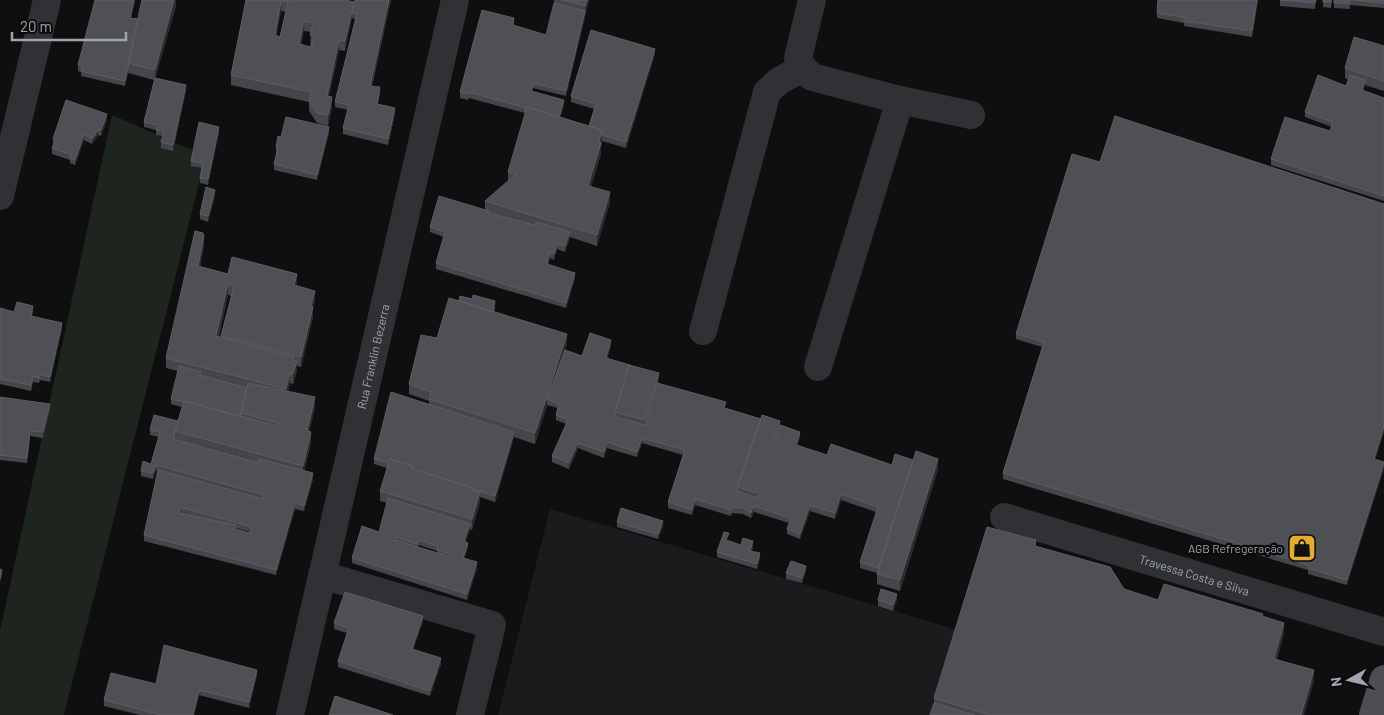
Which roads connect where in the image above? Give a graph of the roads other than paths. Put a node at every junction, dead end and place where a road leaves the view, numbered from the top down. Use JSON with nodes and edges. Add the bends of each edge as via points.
{"nodes":[{"id":1,"x":48,"y":0,"type":"edge"},
{"id":2,"x":455,"y":0,"type":"edge"},
{"id":3,"x":812,"y":0,"type":"edge"},
{"id":4,"x":803,"y":68,"type":"junction"},
{"id":5,"x":900,"y":100,"type":"junction"},
{"id":6,"x":972,"y":115,"type":"dead end"},
{"id":7,"x":0,"y":196,"type":"edge"},
{"id":8,"x":703,"y":331,"type":"dead end"},
{"id":9,"x":818,"y":367,"type":"dead end"},
{"id":10,"x":1004,"y":517,"type":"dead end"},
{"id":11,"x":322,"y":575,"type":"junction"},
{"id":12,"x":1384,"y":632,"type":"edge"},
{"id":13,"x":1384,"y":679,"type":"edge"},
{"id":14,"x":290,"y":715,"type":"edge"},
{"id":15,"x":470,"y":715,"type":"edge"},
{"id":16,"x":1373,"y":715,"type":"edge"}],
"edges":[{"from":1,"to":7,"type":"street"},
{"from":2,"to":11,"type":"street","name":"Rua Franklin Bezerra"},
{"from":3,"to":4,"type":"street","via":[[798,58]]},
{"from":4,"to":5,"type":"street","via":[[812,77]]},
{"from":4,"to":8,"type":"street","via":[[767,92]]},
{"from":5,"to":6,"type":"street"},
{"from":5,"to":9,"type":"street"},
{"from":10,"to":12,"type":"street","name":"Travessa Costa e Silva"},
{"from":11,"to":14,"type":"street","name":"Rua Franklin Bezerra"},
{"from":11,"to":15,"type":"street","via":[[492,625]]},
{"from":13,"to":16,"type":"main road"}]}
